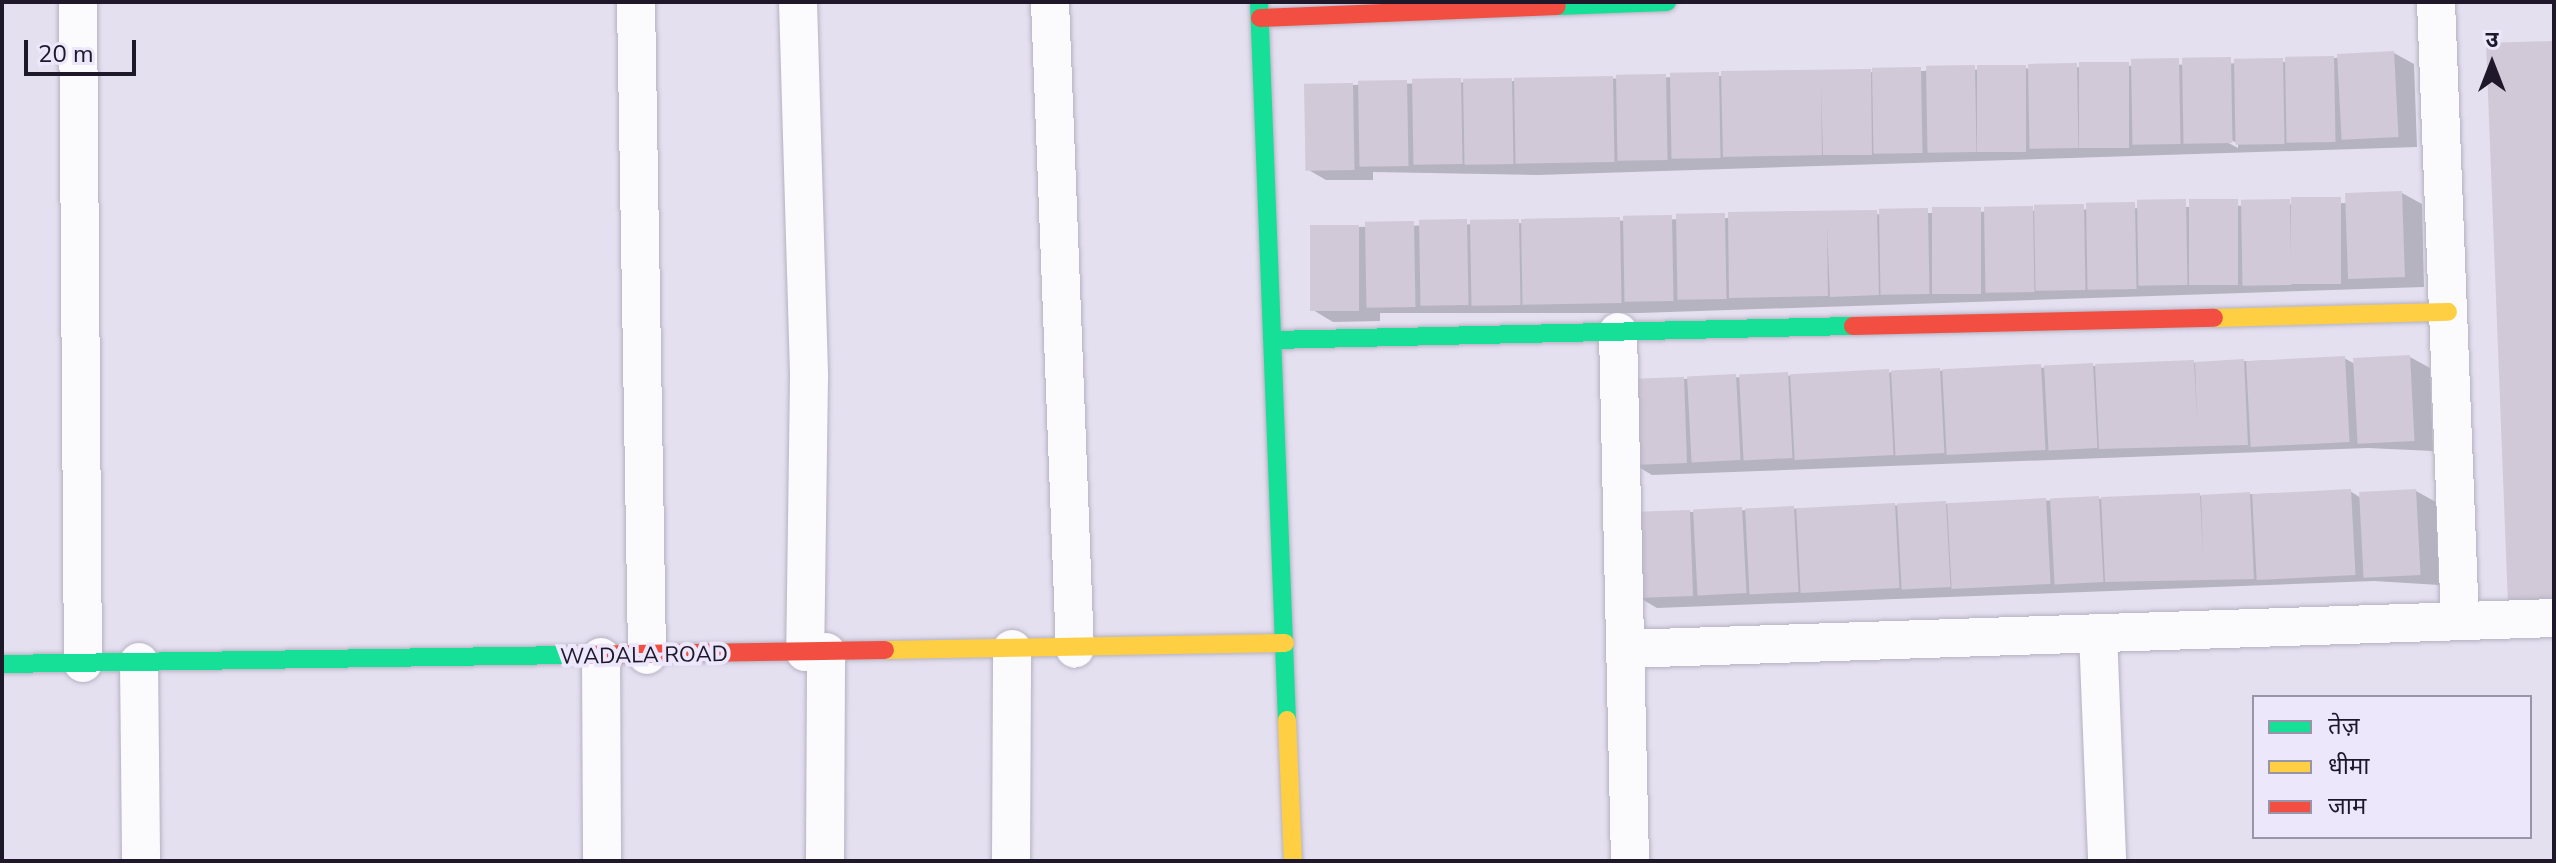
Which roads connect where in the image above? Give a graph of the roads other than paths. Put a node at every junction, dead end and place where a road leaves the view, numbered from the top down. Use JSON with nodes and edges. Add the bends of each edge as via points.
{"nodes":[{"id":1,"x":78,"y":2,"type":"edge"},
{"id":2,"x":636,"y":2,"type":"edge"},
{"id":3,"x":798,"y":2,"type":"edge"},
{"id":4,"x":1050,"y":2,"type":"edge"},
{"id":5,"x":1667,"y":2,"type":"edge"},
{"id":6,"x":2436,"y":2,"type":"edge"},
{"id":7,"x":1600,"y":3,"type":"edge"},
{"id":8,"x":1260,"y":10,"type":"edge"},
{"id":9,"x":2448,"y":312,"type":"junction"},
{"id":10,"x":1618,"y":332,"type":"junction"},
{"id":11,"x":1274,"y":340,"type":"junction"},
{"id":12,"x":2554,"y":618,"type":"edge"},
{"id":13,"x":2460,"y":621,"type":"junction"},
{"id":14,"x":2098,"y":633,"type":"junction"},
{"id":15,"x":1285,"y":643,"type":"junction"},
{"id":16,"x":1012,"y":649,"type":"junction"},
{"id":17,"x":1075,"y":649,"type":"junction"},
{"id":18,"x":1625,"y":649,"type":"junction"},
{"id":19,"x":815,"y":652,"type":"junction"},
{"id":20,"x":647,"y":655,"type":"junction"},
{"id":21,"x":601,"y":657,"type":"junction"},
{"id":22,"x":139,"y":662,"type":"junction"},
{"id":23,"x":83,"y":663,"type":"junction"},
{"id":24,"x":2,"y":664,"type":"edge"},
{"id":25,"x":141,"y":861,"type":"edge"},
{"id":26,"x":602,"y":861,"type":"edge"},
{"id":27,"x":825,"y":861,"type":"edge"},
{"id":28,"x":1011,"y":861,"type":"edge"},
{"id":29,"x":1293,"y":861,"type":"edge"},
{"id":30,"x":1630,"y":861,"type":"edge"},
{"id":31,"x":2107,"y":861,"type":"edge"}],
"edges":[{"from":1,"to":23,"type":"street"},
{"from":2,"to":20,"type":"street"},
{"from":3,"to":19,"type":"street"},
{"from":4,"to":17,"type":"street"},
{"from":5,"to":7,"type":"street"},
{"from":6,"to":9,"type":"street"},
{"from":7,"to":8,"type":"street"},
{"from":8,"to":11,"type":"street"},
{"from":9,"to":10,"type":"street"},
{"from":9,"to":13,"type":"street"},
{"from":10,"to":11,"type":"street"},
{"from":10,"to":18,"type":"street"},
{"from":11,"to":15,"type":"street"},
{"from":12,"to":13,"type":"street"},
{"from":13,"to":14,"type":"street"},
{"from":14,"to":18,"type":"street"},
{"from":14,"to":31,"type":"street"},
{"from":15,"to":17,"type":"street","name":"WADALA ROAD"},
{"from":15,"to":29,"type":"street"},
{"from":16,"to":17,"type":"street","name":"WADALA ROAD"},
{"from":16,"to":19,"type":"street","name":"WADALA ROAD"},
{"from":16,"to":28,"type":"street"},
{"from":18,"to":30,"type":"street"},
{"from":19,"to":20,"type":"street","name":"WADALA ROAD"},
{"from":19,"to":27,"type":"street"},
{"from":20,"to":21,"type":"street","name":"WADALA ROAD"},
{"from":21,"to":22,"type":"street","name":"WADALA ROAD"},
{"from":21,"to":26,"type":"street"},
{"from":22,"to":23,"type":"street","name":"WADALA ROAD"},
{"from":22,"to":25,"type":"street"},
{"from":23,"to":24,"type":"street","name":"WADALA ROAD"}]}
